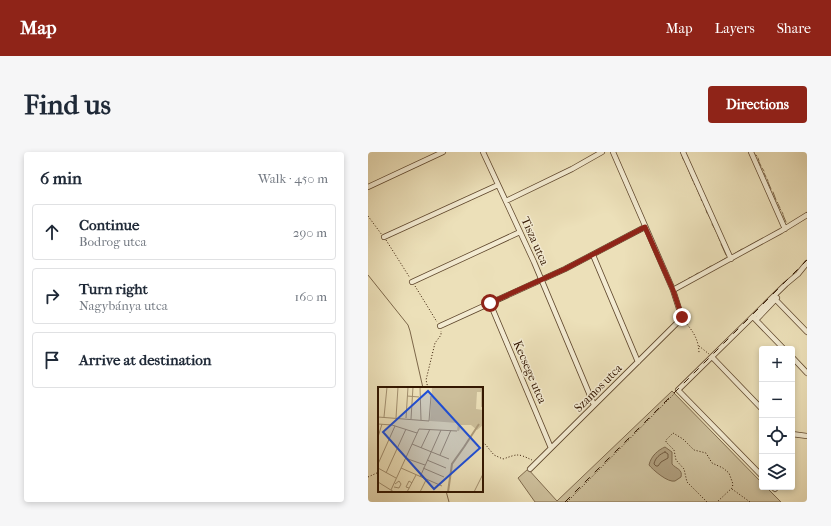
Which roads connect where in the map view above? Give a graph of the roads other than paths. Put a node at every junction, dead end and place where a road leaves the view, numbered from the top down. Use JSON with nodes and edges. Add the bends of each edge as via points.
{"nodes":[{"id":1,"x":443,"y":152,"type":"edge"},
{"id":2,"x":483,"y":152,"type":"edge"},
{"id":3,"x":602,"y":152,"type":"edge"},
{"id":4,"x":612,"y":152,"type":"edge"},
{"id":5,"x":683,"y":152,"type":"edge"},
{"id":6,"x":751,"y":152,"type":"edge"},
{"id":7,"x":438,"y":153,"type":"edge"},
{"id":8,"x":498,"y":185,"type":"junction"},
{"id":9,"x":368,"y":187,"type":"edge"},
{"id":10,"x":506,"y":201,"type":"junction"},
{"id":11,"x":807,"y":215,"type":"edge"},
{"id":12,"x":645,"y":227,"type":"junction"},
{"id":13,"x":785,"y":229,"type":"junction"},
{"id":14,"x":520,"y":232,"type":"junction"},
{"id":15,"x":384,"y":237,"type":"road end"},
{"id":16,"x":593,"y":256,"type":"junction"},
{"id":17,"x":731,"y":259,"type":"junction"},
{"id":18,"x":807,"y":263,"type":"edge"},
{"id":19,"x":541,"y":280,"type":"junction"},
{"id":20,"x":412,"y":282,"type":"road end"},
{"id":21,"x":673,"y":290,"type":"junction"},
{"id":22,"x":779,"y":290,"type":"junction"},
{"id":23,"x":776,"y":300,"type":"junction"},
{"id":24,"x":490,"y":303,"type":"junction"},
{"id":25,"x":754,"y":318,"type":"junction"},
{"id":26,"x":440,"y":328,"type":"road end"},
{"id":27,"x":807,"y":332,"type":"edge"},
{"id":28,"x":781,"y":346,"type":"edge"},
{"id":29,"x":712,"y":357,"type":"junction"},
{"id":30,"x":795,"y":360,"type":"edge"},
{"id":31,"x":638,"y":362,"type":"junction"},
{"id":32,"x":807,"y":373,"type":"edge"},
{"id":33,"x":594,"y":405,"type":"junction"},
{"id":34,"x":759,"y":406,"type":"edge"},
{"id":35,"x":795,"y":434,"type":"edge"},
{"id":36,"x":807,"y":436,"type":"edge"},
{"id":37,"x":551,"y":448,"type":"junction"},
{"id":38,"x":530,"y":469,"type":"dead end"},
{"id":39,"x":759,"y":473,"type":"edge"}],
"edges":[{"from":1,"to":7,"type":"street"},
{"from":2,"to":8,"type":"street","name":"Tisza utca"},
{"from":3,"to":10,"type":"street"},
{"from":4,"to":12,"type":"street"},
{"from":5,"to":17,"type":"street"},
{"from":6,"to":13,"type":"street"},
{"from":7,"to":9,"type":"street"},
{"from":8,"to":10,"type":"street","name":"Tisza utca"},
{"from":8,"to":15,"type":"street"},
{"from":10,"to":14,"type":"street","name":"Tisza utca"},
{"from":11,"to":13,"type":"street"},
{"from":12,"to":16,"type":"street"},
{"from":12,"to":21,"type":"street"},
{"from":13,"to":17,"type":"street"},
{"from":14,"to":19,"type":"street","name":"Tisza utca"},
{"from":14,"to":20,"type":"street"},
{"from":16,"to":19,"type":"street"},
{"from":16,"to":31,"type":"street"},
{"from":17,"to":21,"type":"street"},
{"from":18,"to":22,"type":"street"},
{"from":19,"to":24,"type":"street"},
{"from":19,"to":33,"type":"street","name":"Tisza utca"},
{"from":21,"to":31,"type":"street","name":"Szamos utca","via":[[682,315],[681,320]]},
{"from":22,"to":23,"type":"street"},
{"from":22,"to":25,"type":"street"},
{"from":23,"to":25,"type":"street"},
{"from":23,"to":27,"type":"street"},
{"from":24,"to":26,"type":"street"},
{"from":24,"to":37,"type":"street","name":"Kecsege utca"},
{"from":25,"to":28,"type":"street"},
{"from":25,"to":29,"type":"street"},
{"from":29,"to":34,"type":"street"},
{"from":29,"to":39,"type":"street","via":[[678,390]]},
{"from":30,"to":32,"type":"street"},
{"from":31,"to":33,"type":"street","name":"Szamos utca"},
{"from":33,"to":37,"type":"street","name":"Szamos utca"},
{"from":35,"to":36,"type":"street"},
{"from":37,"to":38,"type":"street","name":"Szamos utca"}]}
